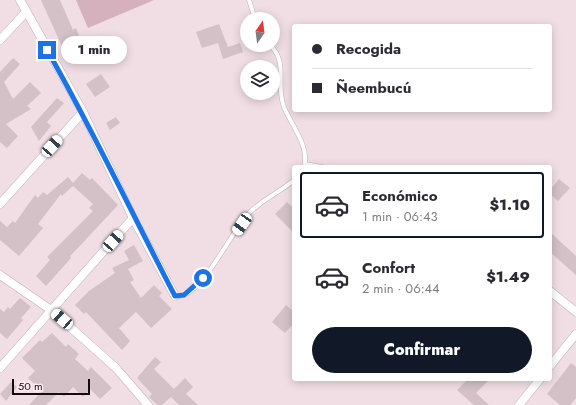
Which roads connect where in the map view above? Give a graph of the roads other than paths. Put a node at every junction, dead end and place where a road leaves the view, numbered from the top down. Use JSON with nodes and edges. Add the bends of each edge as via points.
{"nodes":[{"id":1,"x":20,"y":0,"type":"edge"},
{"id":2,"x":249,"y":0,"type":"edge"},
{"id":3,"x":26,"y":12,"type":"junction"},
{"id":4,"x":253,"y":12,"type":"edge"},
{"id":5,"x":0,"y":40,"type":"edge"},
{"id":6,"x":276,"y":52,"type":"edge"},
{"id":7,"x":83,"y":112,"type":"junction"},
{"id":8,"x":305,"y":165,"type":"edge"},
{"id":9,"x":292,"y":182,"type":"edge"},
{"id":10,"x":0,"y":204,"type":"edge"},
{"id":11,"x":133,"y":218,"type":"junction"},
{"id":12,"x":0,"y":274,"type":"edge"},
{"id":13,"x":552,"y":293,"type":"edge"},
{"id":14,"x":175,"y":296,"type":"joint"},
{"id":15,"x":51,"y":310,"type":"junction"},
{"id":16,"x":576,"y":312,"type":"edge"},
{"id":17,"x":576,"y":334,"type":"edge"},
{"id":18,"x":552,"y":364,"type":"edge"},
{"id":19,"x":0,"y":368,"type":"edge"},
{"id":20,"x":538,"y":381,"type":"edge"},
{"id":21,"x":148,"y":405,"type":"edge"},
{"id":22,"x":518,"y":405,"type":"edge"}],
"edges":[{"from":1,"to":3,"type":"street"},
{"from":2,"to":4,"type":"lane"},
{"from":3,"to":5,"type":"street"},
{"from":3,"to":7,"type":"street"},
{"from":6,"to":8,"type":"lane","via":[[280,62],[283,106],[301,142],[306,157]]},
{"from":7,"to":10,"type":"street"},
{"from":7,"to":11,"type":"street"},
{"from":9,"to":14,"type":"lane","via":[[249,214],[203,278],[184,295]]},
{"from":11,"to":14,"type":"street"},
{"from":11,"to":15,"type":"street"},
{"from":12,"to":15,"type":"street"},
{"from":13,"to":16,"type":"street"},
{"from":15,"to":19,"type":"street"},
{"from":15,"to":21,"type":"street","via":[[116,368]]},
{"from":17,"to":18,"type":"street"},
{"from":20,"to":22,"type":"street"}]}
